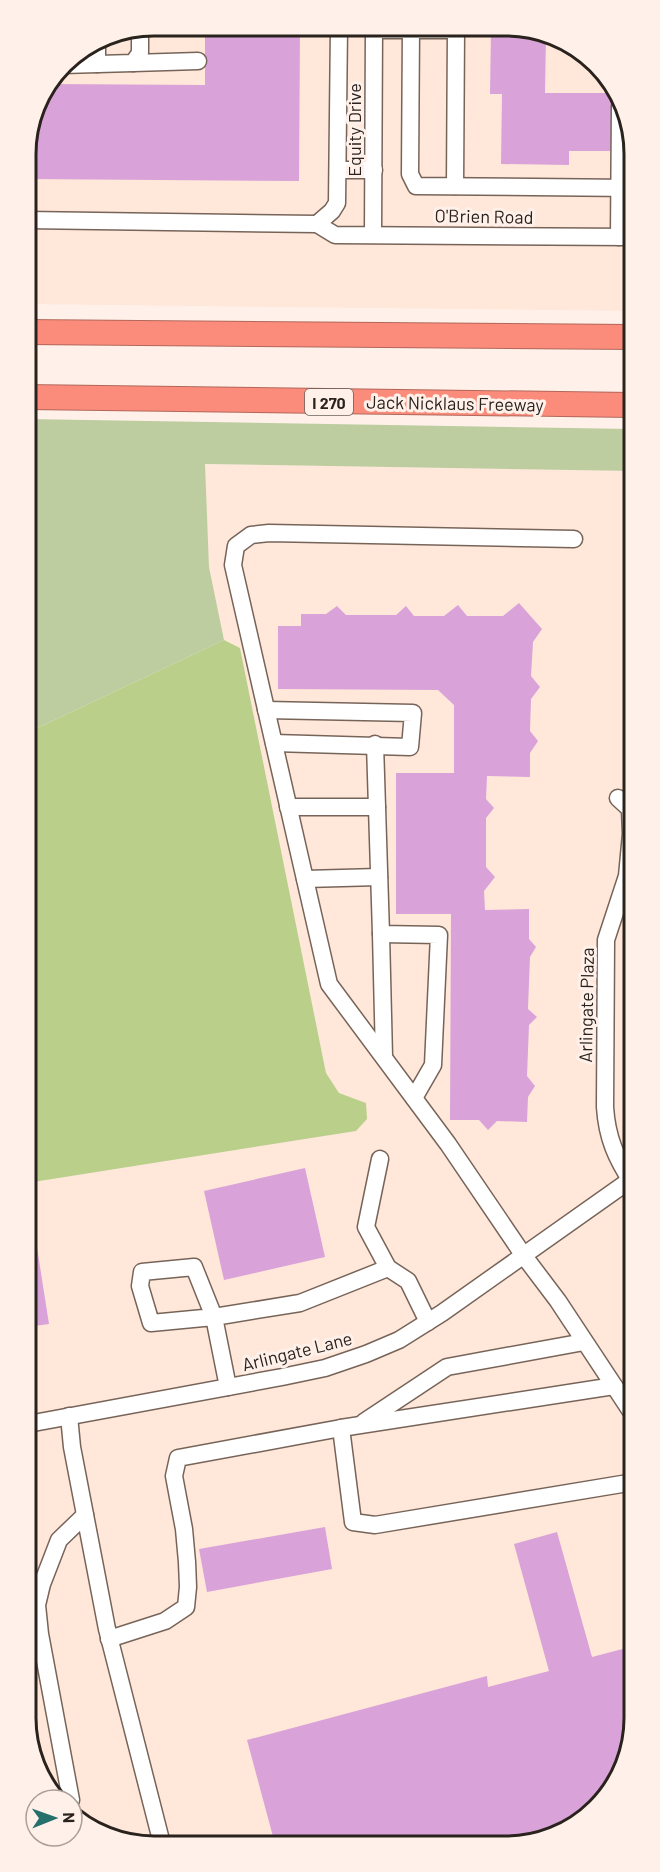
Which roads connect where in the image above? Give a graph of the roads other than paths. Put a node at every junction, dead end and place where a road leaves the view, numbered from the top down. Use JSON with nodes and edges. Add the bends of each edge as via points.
{"nodes":[{"id":1,"x":339,"y":36,"type":"edge"},
{"id":2,"x":374,"y":36,"type":"edge"},
{"id":3,"x":411,"y":36,"type":"edge"},
{"id":4,"x":456,"y":36,"type":"edge"},
{"id":5,"x":140,"y":37,"type":"edge"},
{"id":6,"x":97,"y":51,"type":"edge"},
{"id":7,"x":198,"y":61,"type":"dead end"},
{"id":8,"x":134,"y":63,"type":"junction"},
{"id":9,"x":97,"y":64,"type":"junction"},
{"id":10,"x":76,"y":65,"type":"edge"},
{"id":11,"x":622,"y":130,"type":"edge"},
{"id":12,"x":624,"y":161,"type":"edge"},
{"id":13,"x":338,"y":170,"type":"junction"},
{"id":14,"x":374,"y":170,"type":"junction"},
{"id":15,"x":454,"y":186,"type":"junction"},
{"id":16,"x":624,"y":188,"type":"edge"},
{"id":17,"x":36,"y":220,"type":"edge"},
{"id":18,"x":317,"y":224,"type":"junction"},
{"id":19,"x":373,"y":234,"type":"junction"},
{"id":20,"x":624,"y":237,"type":"edge"},
{"id":21,"x":36,"y":332,"type":"edge"},
{"id":22,"x":624,"y":337,"type":"edge"},
{"id":23,"x":36,"y":397,"type":"edge"},
{"id":24,"x":624,"y":405,"type":"edge"},
{"id":25,"x":574,"y":539,"type":"dead end"},
{"id":26,"x":266,"y":710,"type":"junction"},
{"id":27,"x":274,"y":743,"type":"junction"},
{"id":28,"x":375,"y":744,"type":"junction"},
{"id":29,"x":618,"y":798,"type":"dead end"},
{"id":30,"x":624,"y":804,"type":"edge"},
{"id":31,"x":288,"y":807,"type":"junction"},
{"id":32,"x":377,"y":807,"type":"junction"},
{"id":33,"x":379,"y":877,"type":"junction"},
{"id":34,"x":305,"y":879,"type":"junction"},
{"id":35,"x":624,"y":885,"type":"edge"},
{"id":36,"x":617,"y":906,"type":"junction"},
{"id":37,"x":624,"y":909,"type":"edge"},
{"id":38,"x":381,"y":934,"type":"junction"},
{"id":39,"x":384,"y":1057,"type":"junction"},
{"id":40,"x":414,"y":1098,"type":"junction"},
{"id":41,"x":380,"y":1159,"type":"dead end"},
{"id":42,"x":624,"y":1165,"type":"edge"},
{"id":43,"x":624,"y":1187,"type":"edge"},
{"id":44,"x":524,"y":1256,"type":"junction"},
{"id":45,"x":388,"y":1268,"type":"junction"},
{"id":46,"x":214,"y":1317,"type":"junction"},
{"id":47,"x":428,"y":1322,"type":"junction"},
{"id":48,"x":584,"y":1342,"type":"junction"},
{"id":49,"x":614,"y":1386,"type":"junction"},
{"id":50,"x":228,"y":1387,"type":"junction"},
{"id":51,"x":624,"y":1401,"type":"edge"},
{"id":52,"x":69,"y":1416,"type":"junction"},
{"id":53,"x":36,"y":1422,"type":"edge"},
{"id":54,"x":360,"y":1425,"type":"junction"},
{"id":55,"x":341,"y":1428,"type":"junction"},
{"id":56,"x":624,"y":1484,"type":"edge"},
{"id":57,"x":85,"y":1515,"type":"junction"},
{"id":58,"x":36,"y":1615,"type":"edge"},
{"id":59,"x":109,"y":1639,"type":"junction"},
{"id":60,"x":36,"y":1644,"type":"edge"},
{"id":61,"x":68,"y":1788,"type":"edge"},
{"id":62,"x":160,"y":1836,"type":"edge"}],
"edges":[{"from":1,"to":13,"type":"street"},
{"from":2,"to":14,"type":"street","name":"Equity Drive"},
{"from":3,"to":15,"type":"street","via":[[410,174],[416,186]]},
{"from":4,"to":15,"type":"street"},
{"from":5,"to":8,"type":"street","via":[[140,53]]},
{"from":6,"to":9,"type":"street"},
{"from":7,"to":8,"type":"street"},
{"from":8,"to":9,"type":"street"},
{"from":9,"to":10,"type":"street"},
{"from":11,"to":12,"type":"street"},
{"from":13,"to":14,"type":"street"},
{"from":13,"to":18,"type":"street","via":[[337,203]]},
{"from":14,"to":19,"type":"street","name":"Equity Drive"},
{"from":15,"to":16,"type":"street"},
{"from":17,"to":18,"type":"street"},
{"from":18,"to":19,"type":"street","name":"O'Brien Road","via":[[335,235]]},
{"from":19,"to":20,"type":"street","name":"O'Brien Road"},
{"from":21,"to":22,"type":"highway"},
{"from":23,"to":24,"type":"highway","name":"Jack Nicklaus Freeway","number":"I 270"},
{"from":25,"to":26,"type":"street","via":[[251,535],[236,546],[233,565]]},
{"from":26,"to":27,"type":"street"},
{"from":26,"to":28,"type":"street","via":[[413,713],[410,747]]},
{"from":27,"to":28,"type":"street"},
{"from":27,"to":31,"type":"street"},
{"from":28,"to":32,"type":"street"},
{"from":29,"to":30,"type":"street","name":"Arlingate Plaza"},
{"from":31,"to":32,"type":"street"},
{"from":31,"to":34,"type":"street"},
{"from":32,"to":33,"type":"street"},
{"from":33,"to":34,"type":"street"},
{"from":33,"to":38,"type":"street"},
{"from":34,"to":39,"type":"street","via":[[328,984]]},
{"from":35,"to":36,"type":"street","name":"Arlingate Plaza"},
{"from":36,"to":37,"type":"street"},
{"from":36,"to":42,"type":"street","name":"Arlingate Plaza","via":[[606,940],[605,1107],[610,1141]]},
{"from":38,"to":39,"type":"street"},
{"from":38,"to":40,"type":"street","via":[[439,935],[433,1065]]},
{"from":39,"to":40,"type":"street"},
{"from":40,"to":44,"type":"street"},
{"from":41,"to":45,"type":"street","via":[[366,1227]]},
{"from":43,"to":44,"type":"street","name":"Arlingate Lane"},
{"from":44,"to":47,"type":"street","name":"Arlingate Lane"},
{"from":44,"to":48,"type":"street"},
{"from":45,"to":46,"type":"street","via":[[300,1303]]},
{"from":45,"to":47,"type":"street","via":[[408,1281]]},
{"from":46,"to":46,"type":"street","via":[[194,1267],[142,1272],[140,1286],[151,1323]]},
{"from":46,"to":50,"type":"street"},
{"from":47,"to":50,"type":"street","name":"Arlingate Lane","via":[[399,1340],[325,1368]]},
{"from":48,"to":49,"type":"street"},
{"from":48,"to":54,"type":"street","via":[[447,1367]]},
{"from":49,"to":51,"type":"street"},
{"from":49,"to":54,"type":"street"},
{"from":50,"to":52,"type":"street","name":"Arlingate Lane"},
{"from":52,"to":53,"type":"street","name":"Arlingate Lane"},
{"from":52,"to":57,"type":"street"},
{"from":54,"to":55,"type":"street"},
{"from":55,"to":56,"type":"street","via":[[353,1522],[375,1525]]},
{"from":55,"to":59,"type":"street","via":[[178,1458],[174,1476],[184,1529],[186,1607],[165,1621]]},
{"from":57,"to":58,"type":"street","via":[[59,1540],[42,1584]]},
{"from":57,"to":59,"type":"street"},
{"from":59,"to":62,"type":"street"},
{"from":60,"to":61,"type":"street"}]}
